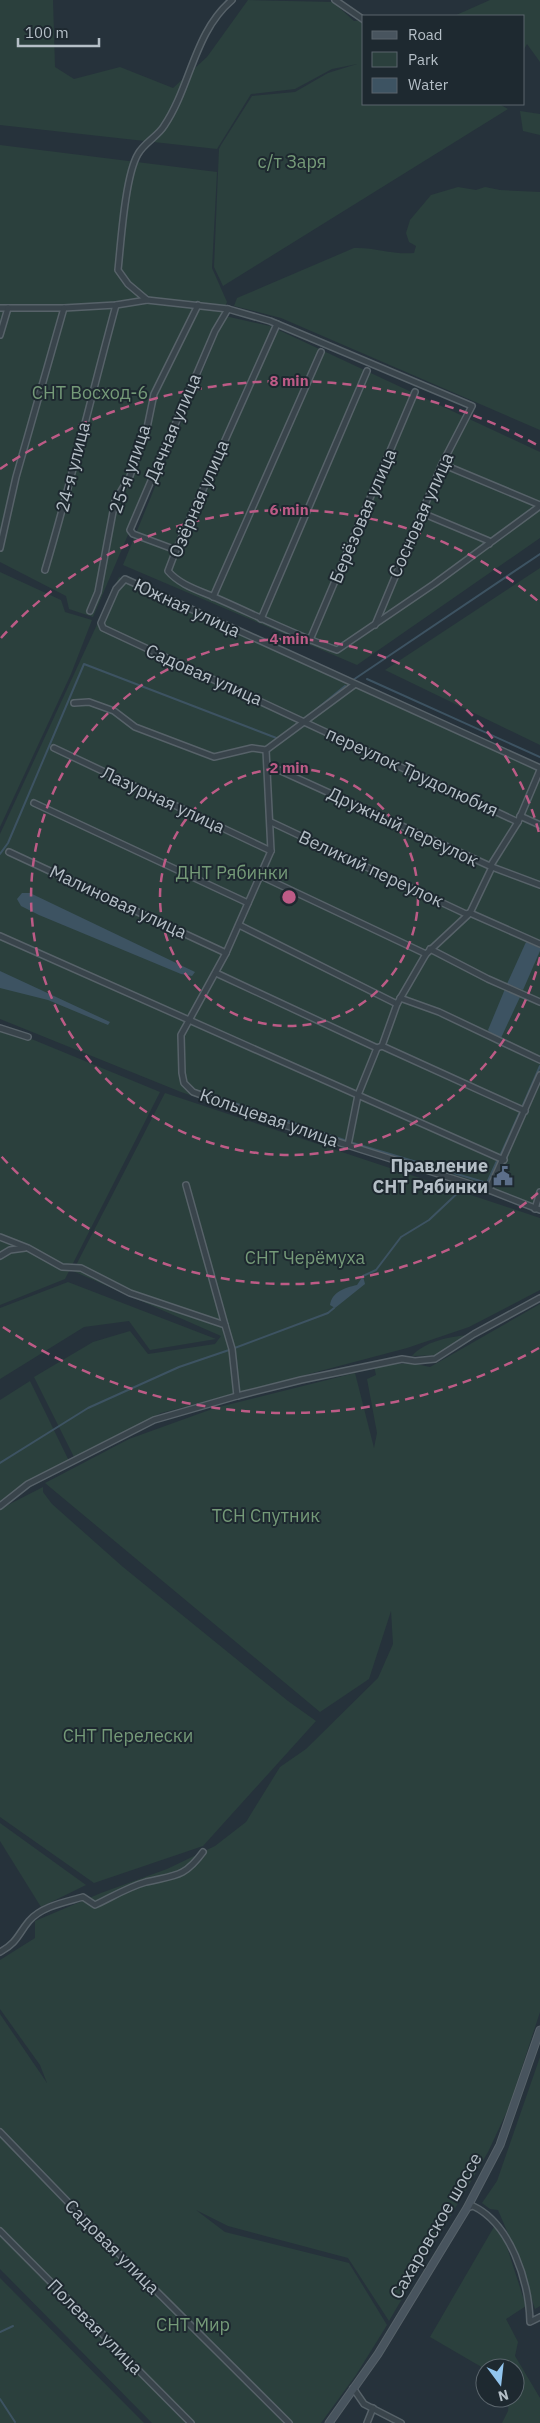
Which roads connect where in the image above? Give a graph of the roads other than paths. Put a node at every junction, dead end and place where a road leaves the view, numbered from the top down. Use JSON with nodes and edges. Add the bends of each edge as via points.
{"nodes":[{"id":1,"x":232,"y":0,"type":"edge"},
{"id":2,"x":334,"y":0,"type":"edge"},
{"id":3,"x":362,"y":19,"type":"edge"},
{"id":4,"x":147,"y":300,"type":"junction"},
{"id":5,"x":116,"y":305,"type":"junction"},
{"id":6,"x":198,"y":305,"type":"junction"},
{"id":7,"x":0,"y":308,"type":"edge"},
{"id":8,"x":8,"y":308,"type":"junction"},
{"id":9,"x":64,"y":308,"type":"junction"},
{"id":10,"x":228,"y":309,"type":"junction"},
{"id":11,"x":277,"y":324,"type":"junction"},
{"id":12,"x":0,"y":335,"type":"edge"},
{"id":13,"x":321,"y":352,"type":"dead end"},
{"id":14,"x":367,"y":371,"type":"dead end"},
{"id":15,"x":415,"y":392,"type":"dead end"},
{"id":16,"x":442,"y":464,"type":"junction"},
{"id":17,"x":540,"y":505,"type":"edge"},
{"id":18,"x":422,"y":512,"type":"junction"},
{"id":19,"x":489,"y":544,"type":"junction"},
{"id":20,"x":0,"y":548,"type":"edge"},
{"id":21,"x":176,"y":550,"type":"junction"},
{"id":22,"x":45,"y":570,"type":"dead end"},
{"id":23,"x":214,"y":596,"type":"junction"},
{"id":24,"x":90,"y":611,"type":"dead end"},
{"id":25,"x":261,"y":619,"type":"junction"},
{"id":26,"x":375,"y":625,"type":"junction"},
{"id":27,"x":103,"y":628,"type":"joint"},
{"id":28,"x":310,"y":640,"type":"junction"},
{"id":29,"x":354,"y":685,"type":"junction"},
{"id":30,"x":74,"y":703,"type":"dead end"},
{"id":31,"x":307,"y":721,"type":"junction"},
{"id":32,"x":54,"y":748,"type":"dead end"},
{"id":33,"x":266,"y":750,"type":"junction"},
{"id":34,"x":268,"y":765,"type":"junction"},
{"id":35,"x":540,"y":769,"type":"edge"},
{"id":36,"x":34,"y":803,"type":"dead end"},
{"id":37,"x":519,"y":819,"type":"junction"},
{"id":38,"x":271,"y":822,"type":"junction"},
{"id":39,"x":540,"y":825,"type":"edge"},
{"id":40,"x":271,"y":851,"type":"junction"},
{"id":41,"x":9,"y":852,"type":"dead end"},
{"id":42,"x":492,"y":868,"type":"junction"},
{"id":43,"x":261,"y":876,"type":"junction"},
{"id":44,"x":540,"y":885,"type":"edge"},
{"id":45,"x":248,"y":903,"type":"junction"},
{"id":46,"x":470,"y":913,"type":"junction"},
{"id":47,"x":239,"y":925,"type":"junction"},
{"id":48,"x":0,"y":936,"type":"edge"},
{"id":49,"x":540,"y":944,"type":"edge"},
{"id":50,"x":226,"y":952,"type":"junction"},
{"id":51,"x":428,"y":952,"type":"junction"},
{"id":52,"x":216,"y":973,"type":"junction"},
{"id":53,"x":400,"y":998,"type":"junction"},
{"id":54,"x":540,"y":1002,"type":"edge"},
{"id":55,"x":396,"y":1004,"type":"junction"},
{"id":56,"x":188,"y":1020,"type":"junction"},
{"id":57,"x":0,"y":1028,"type":"edge"},
{"id":58,"x":28,"y":1037,"type":"dead end"},
{"id":59,"x":379,"y":1047,"type":"junction"},
{"id":60,"x":540,"y":1060,"type":"edge"},
{"id":61,"x":540,"y":1075,"type":"edge"},
{"id":62,"x":358,"y":1095,"type":"junction"},
{"id":63,"x":525,"y":1110,"type":"junction"},
{"id":64,"x":348,"y":1145,"type":"junction"},
{"id":65,"x":504,"y":1160,"type":"junction"},
{"id":66,"x":186,"y":1185,"type":"dead end"},
{"id":67,"x":489,"y":1190,"type":"junction"},
{"id":68,"x":540,"y":1192,"type":"edge"},
{"id":69,"x":538,"y":1210,"type":"edge"},
{"id":70,"x":0,"y":1237,"type":"edge"},
{"id":71,"x":26,"y":1248,"type":"junction"},
{"id":72,"x":0,"y":1256,"type":"edge"},
{"id":73,"x":540,"y":1298,"type":"edge"},
{"id":74,"x":225,"y":1325,"type":"junction"},
{"id":75,"x":237,"y":1396,"type":"junction"},
{"id":76,"x":0,"y":1506,"type":"edge"},
{"id":77,"x":203,"y":1852,"type":"dead end"},
{"id":78,"x":0,"y":1952,"type":"edge"},
{"id":79,"x":540,"y":2030,"type":"edge"},
{"id":80,"x":0,"y":2132,"type":"edge"},
{"id":81,"x":467,"y":2208,"type":"junction"},
{"id":82,"x":0,"y":2231,"type":"edge"},
{"id":83,"x":540,"y":2316,"type":"edge"},
{"id":84,"x":353,"y":2388,"type":"junction"},
{"id":85,"x":373,"y":2408,"type":"junction"},
{"id":86,"x":191,"y":2423,"type":"edge"},
{"id":87,"x":289,"y":2423,"type":"edge"},
{"id":88,"x":328,"y":2423,"type":"edge"},
{"id":89,"x":367,"y":2423,"type":"edge"},
{"id":90,"x":401,"y":2423,"type":"edge"}],
"edges":[{"from":1,"to":4,"type":"street","via":[[208,27],[164,126],[138,153],[132,173],[118,270],[128,284]]},
{"from":2,"to":3,"type":"street"},
{"from":4,"to":5,"type":"street"},
{"from":4,"to":6,"type":"street"},
{"from":5,"to":9,"type":"street"},
{"from":5,"to":22,"type":"street","name":"24-я улица"},
{"from":6,"to":10,"type":"street"},
{"from":6,"to":24,"type":"street","name":"25-я улица","via":[[154,394],[147,428],[130,476],[115,501],[98,592]]},
{"from":7,"to":8,"type":"street"},
{"from":8,"to":9,"type":"street"},
{"from":8,"to":12,"type":"street"},
{"from":9,"to":20,"type":"street","via":[[16,477]]},
{"from":10,"to":11,"type":"street"},
{"from":10,"to":21,"type":"street","name":"Дачная улица","via":[[214,331],[130,530]]},
{"from":11,"to":16,"type":"street","name":"Сосновая улица","via":[[472,406]]},
{"from":11,"to":21,"type":"street","name":"Озёрная улица"},
{"from":13,"to":23,"type":"street"},
{"from":14,"to":25,"type":"street"},
{"from":15,"to":28,"type":"street","name":"Берёзовая улица"},
{"from":16,"to":17,"type":"street"},
{"from":16,"to":18,"type":"street","name":"Сосновая улица"},
{"from":17,"to":19,"type":"street"},
{"from":18,"to":19,"type":"street","via":[[489,541]]},
{"from":18,"to":26,"type":"street","name":"Сосновая улица"},
{"from":19,"to":26,"type":"street"},
{"from":21,"to":23,"type":"street","name":"Озёрная улица","via":[[168,571],[172,577]]},
{"from":23,"to":25,"type":"street","name":"Озёрная улица"},
{"from":25,"to":28,"type":"street","name":"Озёрная улица"},
{"from":26,"to":28,"type":"street","name":"Озёрная улица","via":[[337,650]]},
{"from":27,"to":29,"type":"street","name":"Южная улица","via":[[102,623],[116,589],[125,579]]},
{"from":27,"to":31,"type":"street","name":"Садовая улица"},
{"from":29,"to":31,"type":"street"},
{"from":29,"to":35,"type":"street"},
{"from":30,"to":33,"type":"street","via":[[89,702],[114,711],[135,727],[214,757],[252,748]]},
{"from":31,"to":33,"type":"street"},
{"from":31,"to":37,"type":"street","name":"переулок Трудолюбия"},
{"from":32,"to":40,"type":"street","name":"Лазурная улица"},
{"from":33,"to":34,"type":"street","name":"Кольцевая улица"},
{"from":34,"to":38,"type":"street","name":"Кольцевая улица"},
{"from":34,"to":42,"type":"street","name":"Дружный переулок"},
{"from":35,"to":37,"type":"street"},
{"from":36,"to":45,"type":"street"},
{"from":37,"to":39,"type":"street","name":"переулок Трудолюбия"},
{"from":37,"to":42,"type":"street"},
{"from":38,"to":40,"type":"street","name":"Кольцевая улица"},
{"from":38,"to":46,"type":"street","name":"Великий переулок","via":[[466,914]]},
{"from":40,"to":43,"type":"street","name":"Кольцевая улица"},
{"from":41,"to":50,"type":"street","name":"Малиновая улица"},
{"from":42,"to":44,"type":"street","name":"Дружный переулок"},
{"from":42,"to":46,"type":"street"},
{"from":43,"to":45,"type":"street","name":"Кольцевая улица"},
{"from":43,"to":51,"type":"street"},
{"from":45,"to":47,"type":"street","name":"Кольцевая улица"},
{"from":46,"to":49,"type":"street","name":"Великий переулок"},
{"from":46,"to":51,"type":"street"},
{"from":47,"to":50,"type":"street","name":"Кольцевая улица"},
{"from":47,"to":55,"type":"street"},
{"from":48,"to":56,"type":"street"},
{"from":50,"to":52,"type":"street","name":"Кольцевая улица"},
{"from":51,"to":53,"type":"street"},
{"from":51,"to":54,"type":"street"},
{"from":52,"to":56,"type":"street","name":"Кольцевая улица"},
{"from":52,"to":59,"type":"street"},
{"from":53,"to":55,"type":"street"},
{"from":53,"to":60,"type":"street","via":[[439,1012]]},
{"from":55,"to":59,"type":"street"},
{"from":56,"to":62,"type":"street"},
{"from":56,"to":64,"type":"street","name":"Кольцевая улица","via":[[180,1044],[182,1072],[193,1092]]},
{"from":57,"to":58,"type":"street"},
{"from":59,"to":62,"type":"street"},
{"from":59,"to":63,"type":"street"},
{"from":61,"to":63,"type":"street"},
{"from":62,"to":64,"type":"street"},
{"from":62,"to":65,"type":"street"},
{"from":63,"to":65,"type":"street"},
{"from":64,"to":67,"type":"street","name":"Кольцевая улица"},
{"from":65,"to":67,"type":"street"},
{"from":66,"to":74,"type":"street"},
{"from":67,"to":69,"type":"street","name":"Кольцевая улица"},
{"from":68,"to":69,"type":"street"},
{"from":70,"to":71,"type":"street"},
{"from":71,"to":72,"type":"street","via":[[10,1250]]},
{"from":71,"to":74,"type":"street","via":[[62,1268],[81,1268],[130,1293]]},
{"from":73,"to":75,"type":"street","via":[[435,1359],[402,1359]]},
{"from":74,"to":75,"type":"street","via":[[232,1349]]},
{"from":75,"to":76,"type":"street","via":[[154,1420],[28,1484]]},
{"from":77,"to":78,"type":"street","via":[[192,1867],[178,1874],[125,1890],[96,1905],[83,1897],[42,1910],[29,1921],[19,1938]]},
{"from":79,"to":81,"type":"main road","name":"Сахаровское шоссе","via":[[500,2145]]},
{"from":80,"to":87,"type":"street","name":"Садовая улица"},
{"from":81,"to":83,"type":"street","via":[[473,2206],[487,2215],[506,2236],[530,2304],[530,2322]]},
{"from":81,"to":84,"type":"main road","name":"Сахаровское шоссе","via":[[378,2354]]},
{"from":82,"to":86,"type":"street","name":"Полевая улица"},
{"from":84,"to":85,"type":"street","via":[[364,2404]]},
{"from":84,"to":88,"type":"main road","name":"Сахаровское шоссе"},
{"from":85,"to":89,"type":"street"},
{"from":85,"to":90,"type":"street"}]}
